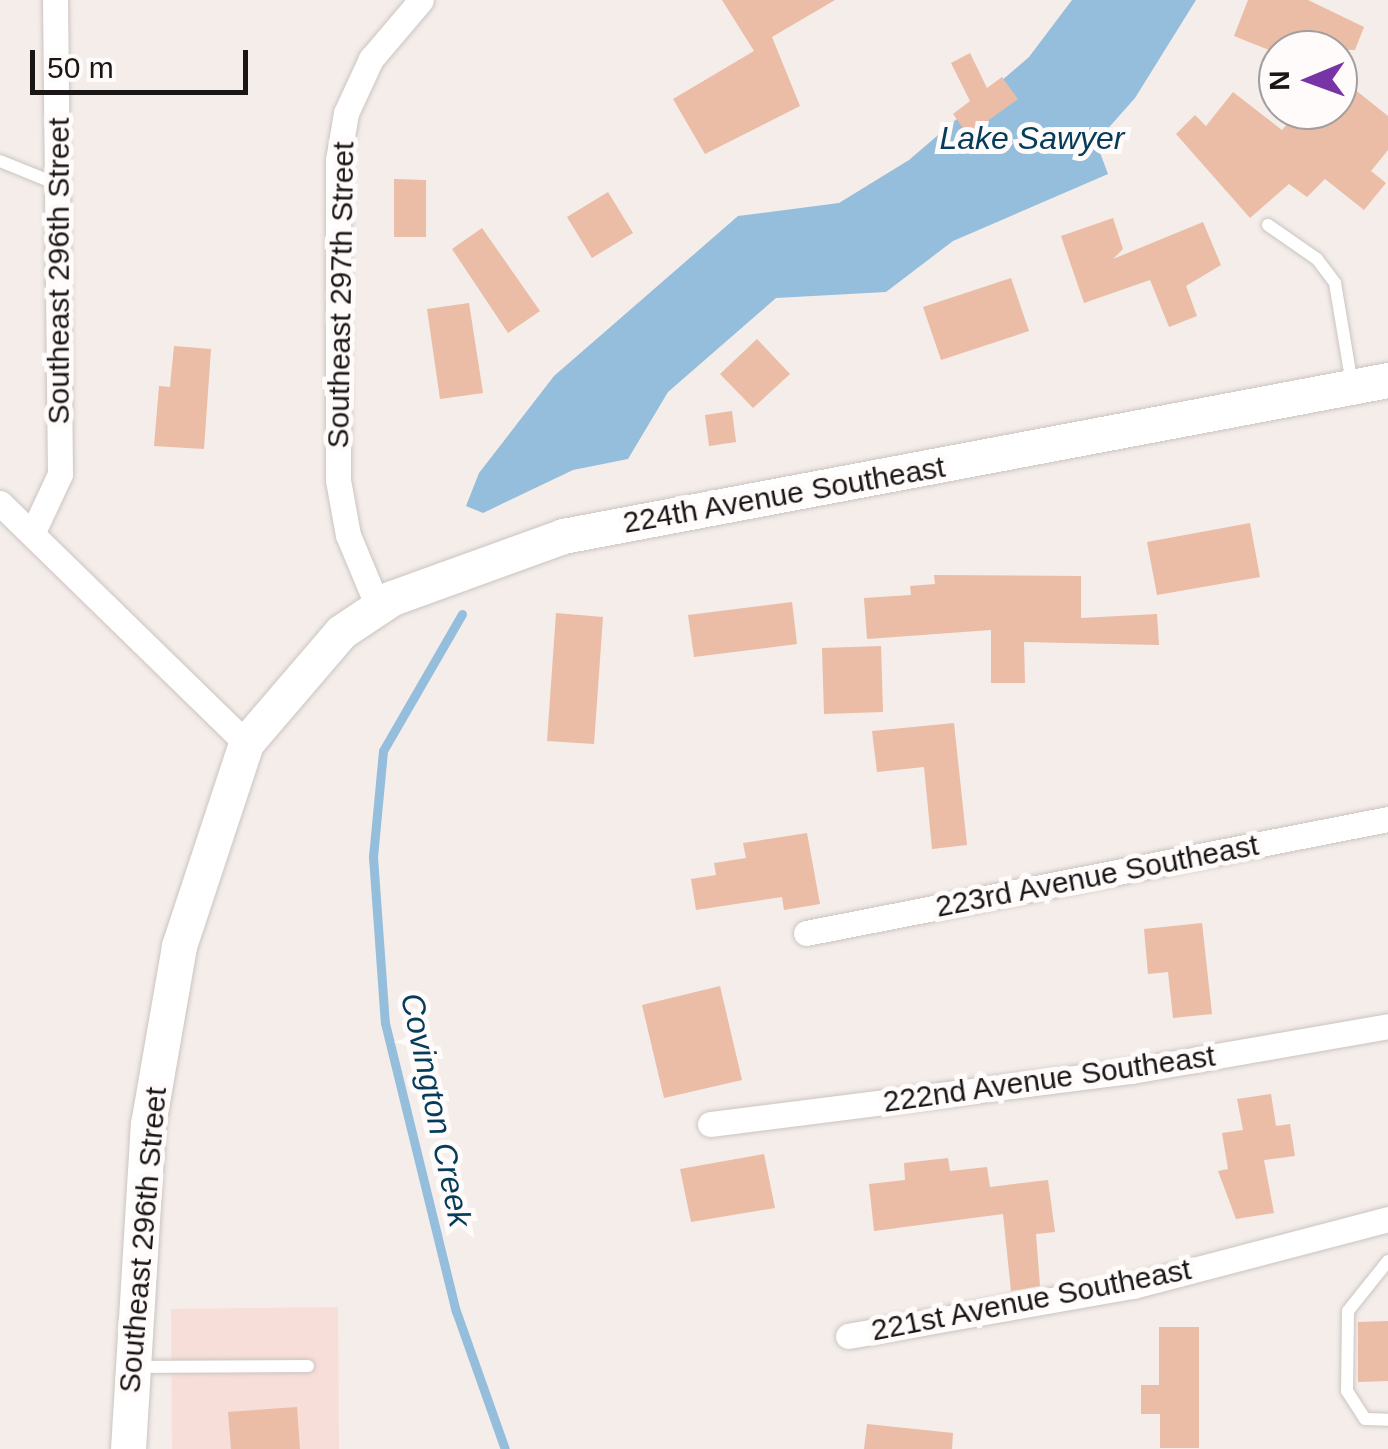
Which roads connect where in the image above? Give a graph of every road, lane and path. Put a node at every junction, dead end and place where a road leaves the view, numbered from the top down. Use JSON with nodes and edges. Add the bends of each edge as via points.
{"nodes":[{"id":1,"x":55,"y":0,"type":"edge"},
{"id":2,"x":421,"y":0,"type":"edge"},
{"id":3,"x":0,"y":161,"type":"edge"},
{"id":4,"x":59,"y":184,"type":"junction"},
{"id":5,"x":1268,"y":225,"type":"dead end"},
{"id":6,"x":1388,"y":380,"type":"edge"},
{"id":7,"x":1353,"y":387,"type":"junction"},
{"id":8,"x":0,"y":502,"type":"edge"},
{"id":9,"x":32,"y":534,"type":"junction"},
{"id":10,"x":378,"y":607,"type":"junction"},
{"id":11,"x":246,"y":743,"type":"junction"},
{"id":12,"x":1388,"y":820,"type":"edge"},
{"id":13,"x":806,"y":933,"type":"dead end"},
{"id":14,"x":1388,"y":1026,"type":"edge"},
{"id":15,"x":710,"y":1124,"type":"dead end"},
{"id":16,"x":1388,"y":1219,"type":"edge"},
{"id":17,"x":1388,"y":1262,"type":"edge"},
{"id":18,"x":848,"y":1336,"type":"dead end"},
{"id":19,"x":308,"y":1366,"type":"dead end"},
{"id":20,"x":131,"y":1367,"type":"junction"},
{"id":21,"x":1388,"y":1420,"type":"edge"},
{"id":22,"x":128,"y":1449,"type":"edge"}],
"edges":[{"from":1,"to":4,"type":"street","name":"Southeast 296th Street"},
{"from":2,"to":10,"type":"street","name":"Southeast 297th Street","via":[[370,59],[346,114],[338,160],[338,480],[348,535]]},
{"from":3,"to":4,"type":"lane"},
{"from":4,"to":9,"type":"street","name":"Southeast 296th Street","via":[[59,490]]},
{"from":5,"to":7,"type":"lane","via":[[1316,258],[1335,283]]},
{"from":6,"to":7,"type":"street","name":"224th Avenue Southeast"},
{"from":7,"to":10,"type":"street","name":"224th Avenue Southeast","via":[[563,536],[471,564]]},
{"from":8,"to":9,"type":"street"},
{"from":9,"to":11,"type":"street"},
{"from":10,"to":11,"type":"street","name":"224th Avenue Southeast","via":[[310,664]]},
{"from":11,"to":20,"type":"street","name":"Southeast 296th Street","via":[[179,946],[148,1124]]},
{"from":12,"to":13,"type":"street","name":"223rd Avenue Southeast"},
{"from":14,"to":15,"type":"street","name":"222nd Avenue Southeast","via":[[1131,1072]]},
{"from":16,"to":18,"type":"street","name":"221st Avenue Southeast","via":[[1133,1286]]},
{"from":17,"to":21,"type":"lane","via":[[1348,1311],[1347,1391],[1366,1419]]},
{"from":19,"to":20,"type":"lane"},
{"from":20,"to":22,"type":"street","name":"Southeast 296th Street"}]}
